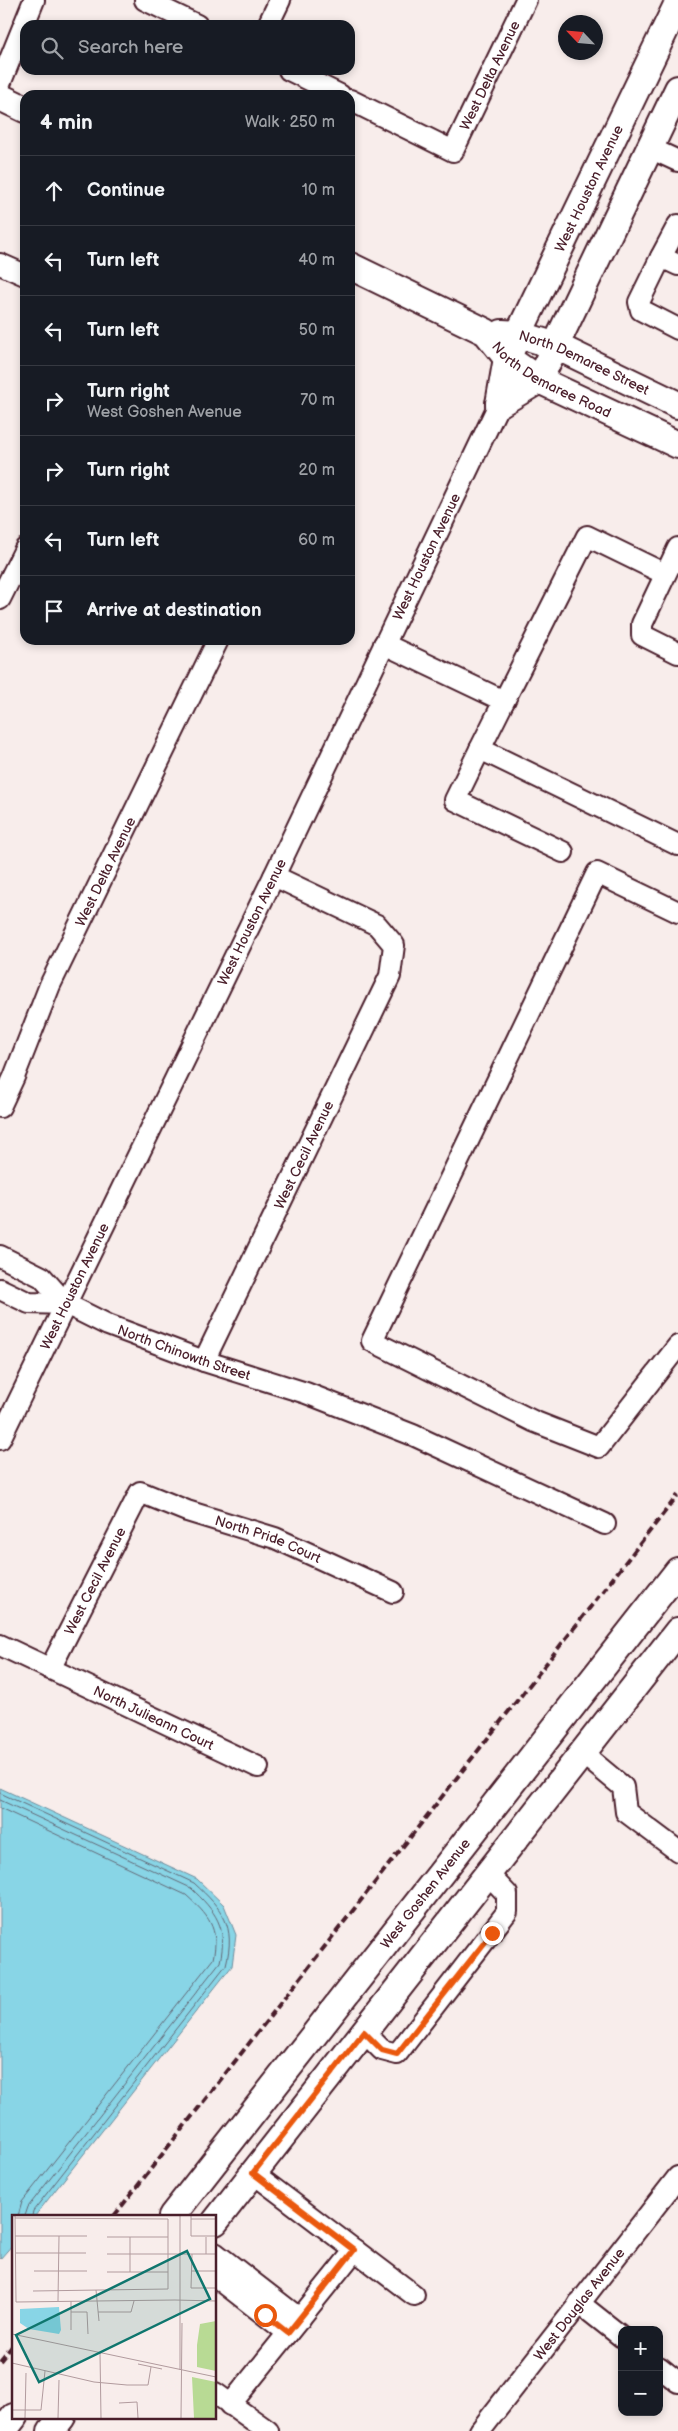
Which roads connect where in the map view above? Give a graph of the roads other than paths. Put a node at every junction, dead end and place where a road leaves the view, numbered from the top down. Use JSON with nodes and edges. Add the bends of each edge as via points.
{"nodes":[{"id":1,"x":34,"y":0,"type":"edge"},
{"id":2,"x":145,"y":0,"type":"edge"},
{"id":3,"x":280,"y":0,"type":"edge"},
{"id":4,"x":526,"y":0,"type":"edge"},
{"id":5,"x":678,"y":3,"type":"edge"},
{"id":6,"x":26,"y":20,"type":"edge"},
{"id":7,"x":187,"y":20,"type":"edge"},
{"id":8,"x":270,"y":20,"type":"edge"},
{"id":9,"x":20,"y":35,"type":"edge"},
{"id":10,"x":299,"y":75,"type":"edge"},
{"id":11,"x":0,"y":84,"type":"edge"},
{"id":12,"x":678,"y":89,"type":"edge"},
{"id":13,"x":330,"y":90,"type":"edge"},
{"id":14,"x":0,"y":97,"type":"edge"},
{"id":15,"x":355,"y":102,"type":"edge"},
{"id":16,"x":20,"y":107,"type":"edge"},
{"id":17,"x":650,"y":148,"type":"junction"},
{"id":18,"x":678,"y":161,"type":"edge"},
{"id":19,"x":678,"y":225,"type":"edge"},
{"id":20,"x":669,"y":261,"type":"edge"},
{"id":21,"x":0,"y":264,"type":"edge"},
{"id":22,"x":355,"y":268,"type":"edge"},
{"id":23,"x":20,"y":273,"type":"edge"},
{"id":24,"x":678,"y":329,"type":"edge"},
{"id":25,"x":486,"y":332,"type":"junction"},
{"id":26,"x":518,"y":334,"type":"junction"},
{"id":27,"x":556,"y":346,"type":"junction"},
{"id":28,"x":507,"y":358,"type":"junction"},
{"id":29,"x":539,"y":380,"type":"junction"},
{"id":30,"x":499,"y":404,"type":"junction"},
{"id":31,"x":678,"y":405,"type":"edge"},
{"id":32,"x":678,"y":445,"type":"edge"},
{"id":33,"x":678,"y":548,"type":"edge"},
{"id":34,"x":20,"y":559,"type":"edge"},
{"id":35,"x":665,"y":574,"type":"junction"},
{"id":36,"x":0,"y":599,"type":"edge"},
{"id":37,"x":384,"y":644,"type":"junction"},
{"id":38,"x":216,"y":645,"type":"edge"},
{"id":39,"x":678,"y":653,"type":"edge"},
{"id":40,"x":504,"y":701,"type":"junction"},
{"id":41,"x":480,"y":749,"type":"junction"},
{"id":42,"x":678,"y":845,"type":"edge"},
{"id":43,"x":563,"y":852,"type":"dead end"},
{"id":44,"x":274,"y":876,"type":"junction"},
{"id":45,"x":678,"y":912,"type":"edge"},
{"id":46,"x":0,"y":1107,"type":"edge"},
{"id":47,"x":0,"y":1256,"type":"edge"},
{"id":48,"x":0,"y":1289,"type":"edge"},
{"id":49,"x":66,"y":1304,"type":"junction"},
{"id":50,"x":678,"y":1346,"type":"edge"},
{"id":51,"x":204,"y":1361,"type":"junction"},
{"id":52,"x":0,"y":1439,"type":"edge"},
{"id":53,"x":140,"y":1492,"type":"joint"},
{"id":54,"x":605,"y":1524,"type":"dead end"},
{"id":55,"x":678,"y":1571,"type":"edge"},
{"id":56,"x":393,"y":1592,"type":"dead end"},
{"id":57,"x":678,"y":1631,"type":"edge"},
{"id":58,"x":0,"y":1645,"type":"edge"},
{"id":59,"x":50,"y":1669,"type":"junction"},
{"id":60,"x":582,"y":1753,"type":"junction"},
{"id":61,"x":258,"y":1767,"type":"dead end"},
{"id":62,"x":678,"y":1852,"type":"edge"},
{"id":63,"x":488,"y":1874,"type":"junction"},
{"id":64,"x":364,"y":2032,"type":"junction"},
{"id":65,"x":292,"y":2062,"type":"junction"},
{"id":66,"x":253,"y":2173,"type":"junction"},
{"id":67,"x":678,"y":2177,"type":"edge"},
{"id":68,"x":173,"y":2215,"type":"edge"},
{"id":69,"x":195,"y":2215,"type":"edge"},
{"id":70,"x":216,"y":2221,"type":"edge"},
{"id":71,"x":354,"y":2250,"type":"junction"},
{"id":72,"x":216,"y":2254,"type":"edge"},
{"id":73,"x":216,"y":2277,"type":"edge"},
{"id":74,"x":414,"y":2295,"type":"dead end"},
{"id":75,"x":579,"y":2303,"type":"junction"},
{"id":76,"x":294,"y":2326,"type":"junction"},
{"id":77,"x":618,"y":2334,"type":"edge"},
{"id":78,"x":663,"y":2370,"type":"edge"},
{"id":79,"x":678,"y":2382,"type":"edge"},
{"id":80,"x":222,"y":2399,"type":"edge"},
{"id":81,"x":13,"y":2418,"type":"edge"},
{"id":82,"x":61,"y":2418,"type":"edge"},
{"id":83,"x":3,"y":2431,"type":"edge"},
{"id":84,"x":51,"y":2431,"type":"edge"},
{"id":85,"x":268,"y":2431,"type":"edge"},
{"id":86,"x":480,"y":2431,"type":"edge"}],
"edges":[{"from":1,"to":6,"type":"street"},
{"from":2,"to":7,"type":"street"},
{"from":3,"to":8,"type":"street"},
{"from":4,"to":15,"type":"street","name":"West Delta Avenue","via":[[453,150]]},
{"from":5,"to":26,"type":"main road","name":"West Houston Avenue"},
{"from":9,"to":11,"type":"street"},
{"from":10,"to":13,"type":"street"},
{"from":12,"to":17,"type":"main road"},
{"from":14,"to":16,"type":"main road"},
{"from":17,"to":18,"type":"street"},
{"from":17,"to":27,"type":"main road"},
{"from":19,"to":20,"type":"street"},
{"from":20,"to":24,"type":"street","via":[[639,302],[641,310]]},
{"from":21,"to":23,"type":"street"},
{"from":22,"to":25,"type":"main road","name":"North Demaree Road"},
{"from":25,"to":26,"type":"main road","name":"North Demaree Street"},
{"from":25,"to":28,"type":"main road","name":"North Demaree Road"},
{"from":26,"to":27,"type":"main road","name":"North Demaree Street"},
{"from":26,"to":28,"type":"main road","name":"West Houston Avenue"},
{"from":27,"to":29,"type":"main road"},
{"from":27,"to":31,"type":"main road","name":"North Demaree Street"},
{"from":28,"to":29,"type":"main road","name":"North Demaree Road"},
{"from":28,"to":30,"type":"main road","name":"West Houston Avenue"},
{"from":29,"to":30,"type":"main road"},
{"from":29,"to":32,"type":"main road","name":"North Demaree Road"},
{"from":30,"to":37,"type":"street","name":"West Houston Avenue"},
{"from":33,"to":35,"type":"street"},
{"from":34,"to":36,"type":"street"},
{"from":35,"to":39,"type":"street","via":[[642,624],[642,635]]},
{"from":35,"to":40,"type":"street","via":[[587,536]]},
{"from":37,"to":40,"type":"street"},
{"from":37,"to":44,"type":"street","name":"West Houston Avenue"},
{"from":38,"to":46,"type":"street","name":"West Delta Avenue","via":[[50,985]]},
{"from":40,"to":41,"type":"street"},
{"from":41,"to":42,"type":"street"},
{"from":41,"to":43,"type":"street","via":[[455,800]]},
{"from":44,"to":49,"type":"street","name":"West Houston Avenue"},
{"from":44,"to":51,"type":"street","name":"West Cecil Avenue","via":[[376,925],[394,946],[390,976]]},
{"from":45,"to":50,"type":"street","via":[[597,873],[372,1341],[533,1421],[598,1447]]},
{"from":47,"to":49,"type":"street","name":"North Chinowth Street","via":[[42,1277]]},
{"from":48,"to":49,"type":"street","name":"North Chinowth Street","via":[[29,1303]]},
{"from":49,"to":51,"type":"street","name":"North Chinowth Street","via":[[136,1337]]},
{"from":49,"to":52,"type":"street","name":"West Houston Avenue"},
{"from":51,"to":54,"type":"street","name":"North Chinowth Street","via":[[306,1393],[413,1435]]},
{"from":53,"to":56,"type":"street","name":"North Pride Court","via":[[187,1511],[275,1538]]},
{"from":53,"to":59,"type":"street","name":"West Cecil Avenue"},
{"from":55,"to":65,"type":"main road","name":"West Goshen Avenue"},
{"from":57,"to":60,"type":"main road"},
{"from":58,"to":59,"type":"street","name":"North Julieann Court"},
{"from":59,"to":61,"type":"street","name":"North Julieann Court"},
{"from":60,"to":62,"type":"street","via":[[623,1787],[626,1812]]},
{"from":60,"to":63,"type":"main road"},
{"from":63,"to":64,"type":"main road"},
{"from":63,"to":64,"type":"street","via":[[507,1894],[507,1912],[397,2054],[382,2050]]},
{"from":64,"to":66,"type":"main road"},
{"from":65,"to":68,"type":"main road","name":"West Goshen Avenue"},
{"from":65,"to":69,"type":"main road","via":[[291,2083],[267,2121],[203,2199]]},
{"from":66,"to":70,"type":"main road"},
{"from":66,"to":71,"type":"street"},
{"from":67,"to":75,"type":"street","name":"West Douglas Avenue"},
{"from":71,"to":74,"type":"street"},
{"from":71,"to":76,"type":"street"},
{"from":72,"to":76,"type":"street"},
{"from":73,"to":76,"type":"street"},
{"from":75,"to":77,"type":"street"},
{"from":75,"to":86,"type":"street","name":"West Douglas Avenue"},
{"from":76,"to":80,"type":"street"},
{"from":78,"to":79,"type":"street"},
{"from":80,"to":85,"type":"street"},
{"from":81,"to":83,"type":"main road"},
{"from":82,"to":84,"type":"main road"}]}
